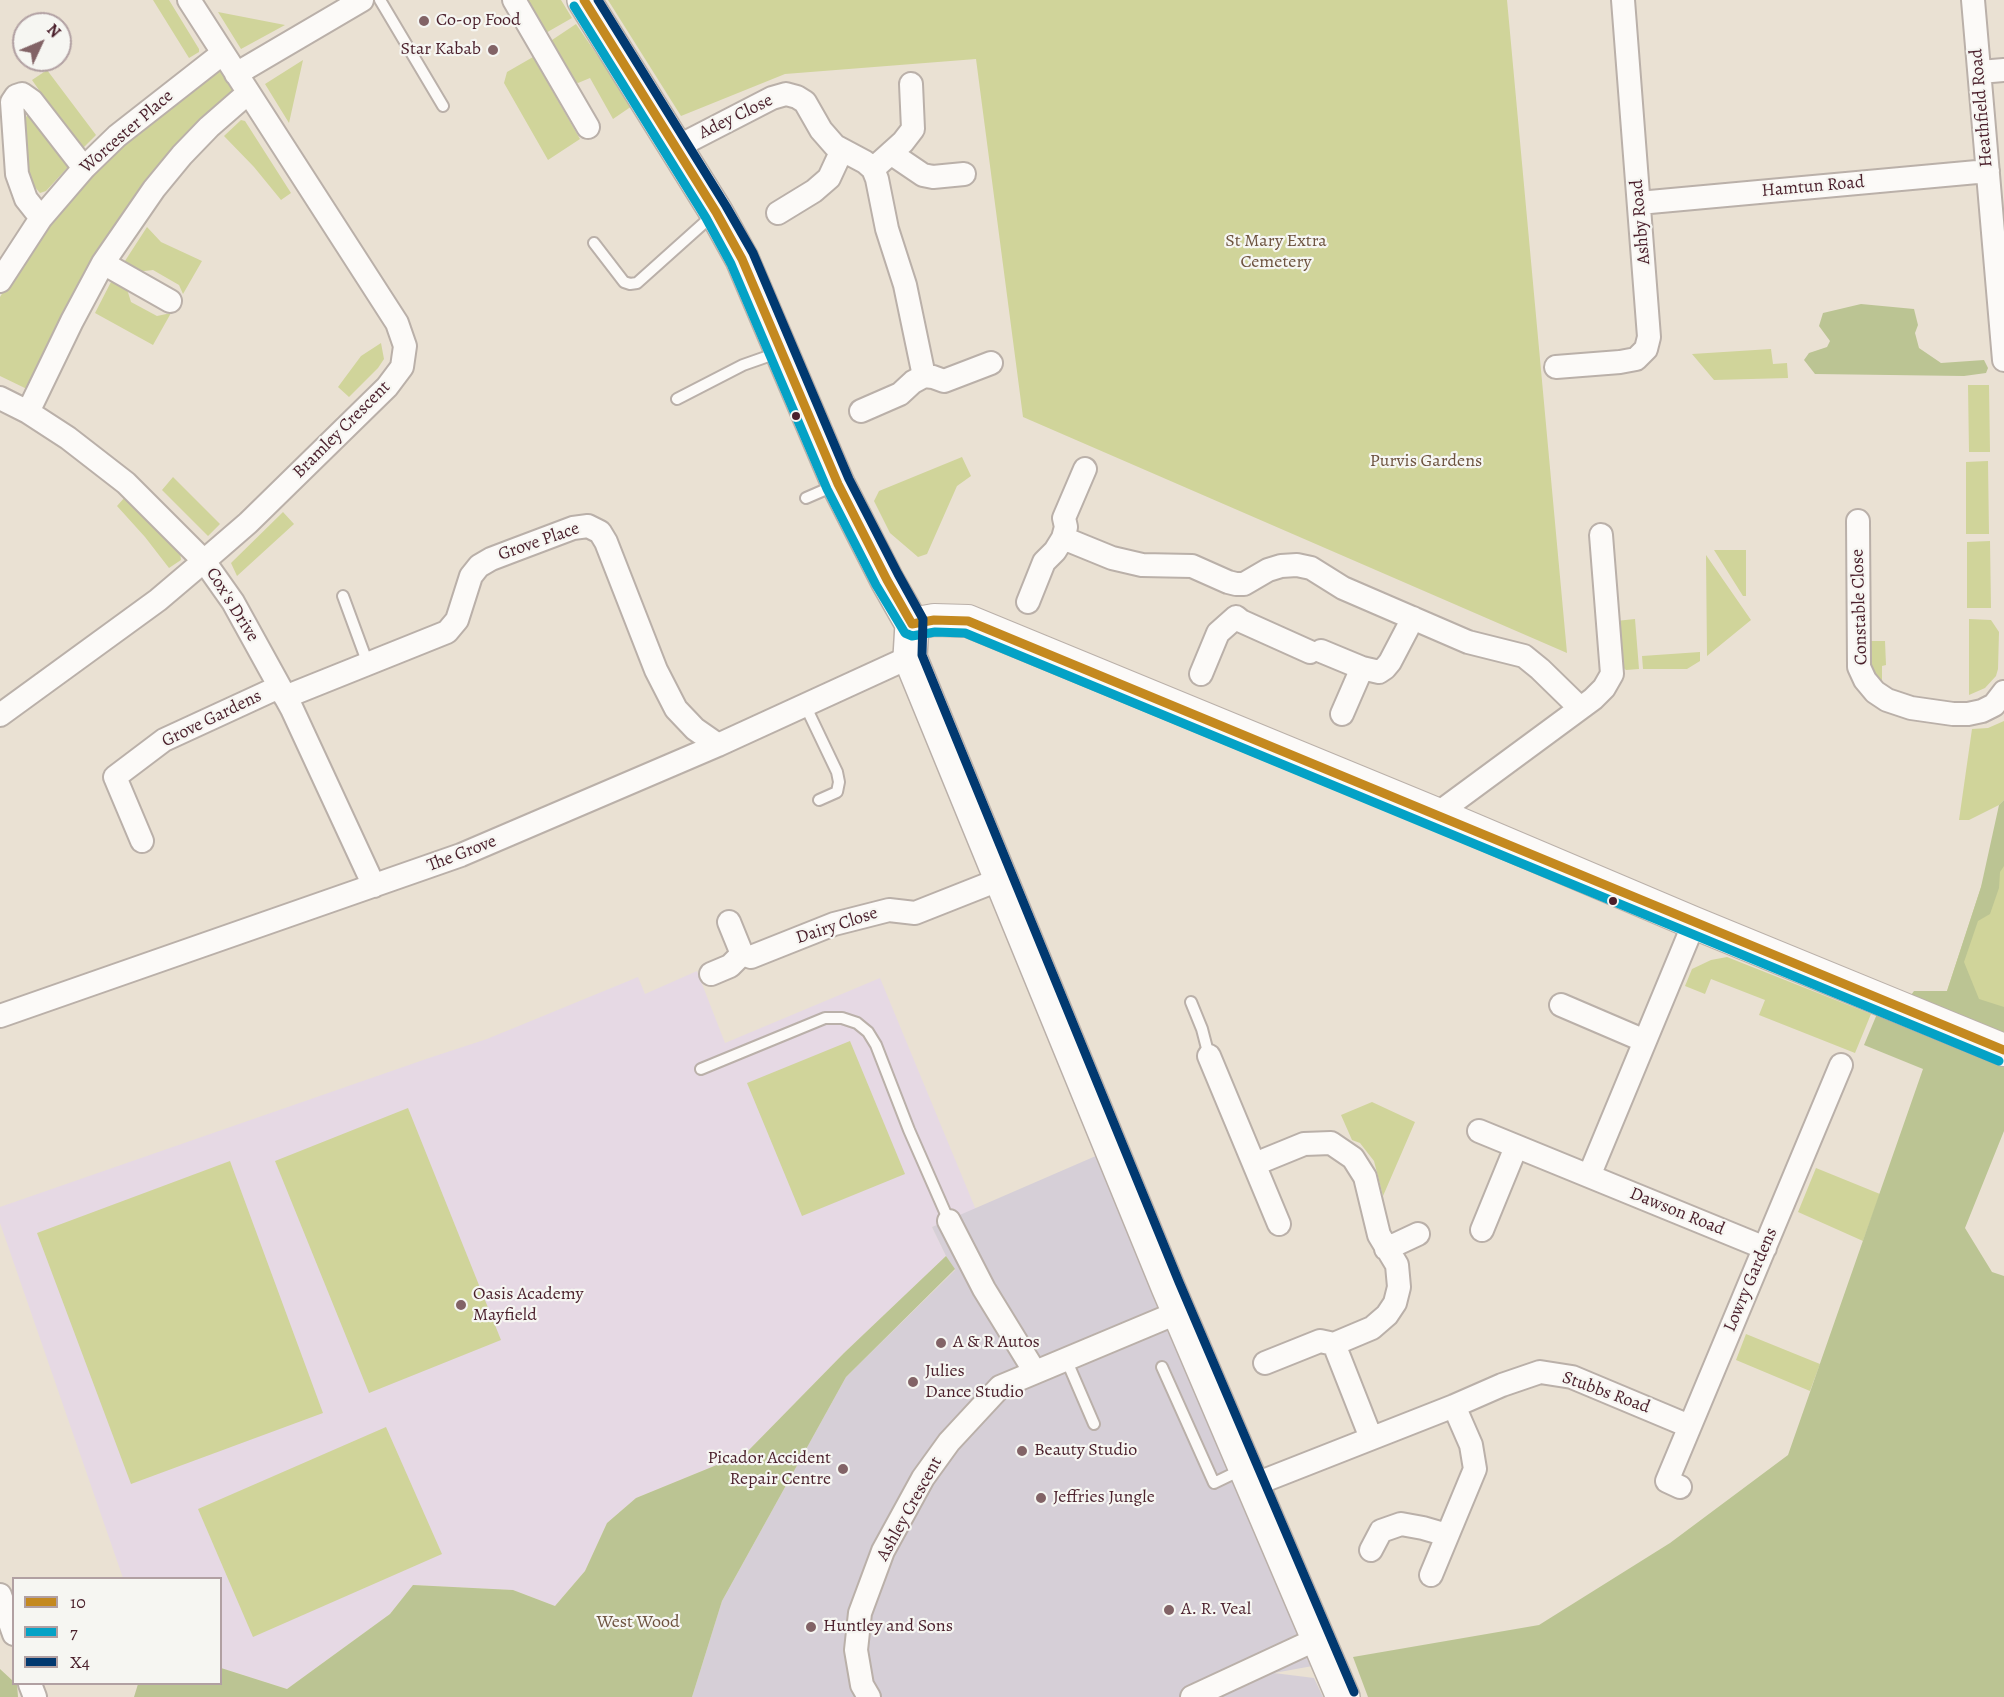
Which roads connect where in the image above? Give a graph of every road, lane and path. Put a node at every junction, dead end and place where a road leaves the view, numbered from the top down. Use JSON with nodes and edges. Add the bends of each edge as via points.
{"nodes":[{"id":1,"x":189,"y":0,"type":"edge"},
{"id":2,"x":362,"y":0,"type":"edge"},
{"id":3,"x":380,"y":0,"type":"edge"},
{"id":4,"x":514,"y":0,"type":"edge"},
{"id":5,"x":584,"y":0,"type":"edge"},
{"id":6,"x":1623,"y":0,"type":"edge"},
{"id":7,"x":1973,"y":0,"type":"edge"},
{"id":8,"x":223,"y":53,"type":"junction"},
{"id":9,"x":2004,"y":70,"type":"edge"},
{"id":10,"x":1980,"y":72,"type":"junction"},
{"id":11,"x":236,"y":74,"type":"junction"},
{"id":12,"x":911,"y":84,"type":"dead end"},
{"id":13,"x":248,"y":93,"type":"junction"},
{"id":14,"x":443,"y":106,"type":"dead end"},
{"id":15,"x":588,"y":127,"type":"dead end"},
{"id":16,"x":677,"y":147,"type":"junction"},
{"id":17,"x":897,"y":148,"type":"junction"},
{"id":18,"x":842,"y":150,"type":"junction"},
{"id":19,"x":84,"y":168,"type":"junction"},
{"id":20,"x":873,"y":169,"type":"junction"},
{"id":21,"x":1988,"y":171,"type":"junction"},
{"id":22,"x":964,"y":174,"type":"dead end"},
{"id":23,"x":1639,"y":203,"type":"junction"},
{"id":24,"x":717,"y":212,"type":"junction"},
{"id":25,"x":778,"y":213,"type":"dead end"},
{"id":26,"x":1998,"y":213,"type":"edge"},
{"id":27,"x":41,"y":218,"type":"junction"},
{"id":28,"x":594,"y":243,"type":"dead end"},
{"id":29,"x":103,"y":263,"type":"junction"},
{"id":30,"x":0,"y":280,"type":"edge"},
{"id":31,"x":170,"y":301,"type":"dead end"},
{"id":32,"x":783,"y":351,"type":"junction"},
{"id":33,"x":2004,"y":360,"type":"edge"},
{"id":34,"x":991,"y":363,"type":"dead end"},
{"id":35,"x":1556,"y":367,"type":"dead end"},
{"id":36,"x":934,"y":379,"type":"junction"},
{"id":37,"x":0,"y":398,"type":"edge"},
{"id":38,"x":677,"y":399,"type":"dead end"},
{"id":39,"x":861,"y":411,"type":"dead end"},
{"id":40,"x":28,"y":412,"type":"junction"},
{"id":41,"x":1085,"y":469,"type":"dead end"},
{"id":42,"x":838,"y":484,"type":"junction"},
{"id":43,"x":806,"y":498,"type":"dead end"},
{"id":44,"x":1858,"y":521,"type":"dead end"},
{"id":45,"x":1064,"y":528,"type":"junction"},
{"id":46,"x":1601,"y":535,"type":"dead end"},
{"id":47,"x":204,"y":561,"type":"junction"},
{"id":48,"x":1236,"y":584,"type":"junction"},
{"id":49,"x":343,"y":596,"type":"dead end"},
{"id":50,"x":1028,"y":603,"type":"dead end"},
{"id":51,"x":1236,"y":616,"type":"junction"},
{"id":52,"x":1413,"y":618,"type":"junction"},
{"id":53,"x":912,"y":624,"type":"junction"},
{"id":54,"x":910,"y":657,"type":"junction"},
{"id":55,"x":368,"y":664,"type":"junction"},
{"id":56,"x":1362,"y":668,"type":"junction"},
{"id":57,"x":1202,"y":674,"type":"dead end"},
{"id":58,"x":282,"y":692,"type":"junction"},
{"id":59,"x":2004,"y":692,"type":"edge"},
{"id":60,"x":806,"y":705,"type":"junction"},
{"id":61,"x":1581,"y":708,"type":"junction"},
{"id":62,"x":1342,"y":714,"type":"dead end"},
{"id":63,"x":0,"y":715,"type":"edge"},
{"id":64,"x":718,"y":745,"type":"junction"},
{"id":65,"x":819,"y":801,"type":"dead end"},
{"id":66,"x":1437,"y":814,"type":"junction"},
{"id":67,"x":142,"y":841,"type":"dead end"},
{"id":68,"x":1001,"y":879,"type":"junction"},
{"id":69,"x":374,"y":886,"type":"junction"},
{"id":70,"x":729,"y":922,"type":"dead end"},
{"id":71,"x":1694,"y":923,"type":"junction"},
{"id":72,"x":742,"y":954,"type":"junction"},
{"id":73,"x":711,"y":974,"type":"dead end"},
{"id":74,"x":1191,"y":1002,"type":"dead end"},
{"id":75,"x":1561,"y":1005,"type":"dead end"},
{"id":76,"x":0,"y":1016,"type":"edge"},
{"id":77,"x":1645,"y":1041,"type":"junction"},
{"id":78,"x":2004,"y":1050,"type":"edge"},
{"id":79,"x":1209,"y":1056,"type":"joint"},
{"id":80,"x":1841,"y":1065,"type":"dead end"},
{"id":81,"x":701,"y":1069,"type":"dead end"},
{"id":82,"x":1479,"y":1131,"type":"dead end"},
{"id":83,"x":1516,"y":1147,"type":"junction"},
{"id":84,"x":1255,"y":1164,"type":"junction"},
{"id":85,"x":1589,"y":1176,"type":"junction"},
{"id":86,"x":949,"y":1221,"type":"joint"},
{"id":87,"x":1279,"y":1224,"type":"dead end"},
{"id":88,"x":1482,"y":1230,"type":"dead end"},
{"id":89,"x":1418,"y":1234,"type":"dead end"},
{"id":90,"x":1765,"y":1248,"type":"junction"},
{"id":91,"x":1386,"y":1249,"type":"junction"},
{"id":92,"x":1179,"y":1312,"type":"junction"},
{"id":93,"x":1334,"y":1344,"type":"junction"},
{"id":94,"x":1066,"y":1359,"type":"junction"},
{"id":95,"x":1266,"y":1362,"type":"dead end"},
{"id":96,"x":1162,"y":1367,"type":"dead end"},
{"id":97,"x":1035,"y":1372,"type":"junction"},
{"id":98,"x":1454,"y":1406,"type":"junction"},
{"id":99,"x":1094,"y":1424,"type":"dead end"},
{"id":100,"x":1689,"y":1426,"type":"junction"},
{"id":101,"x":1371,"y":1438,"type":"junction"},
{"id":102,"x":1250,"y":1476,"type":"junction"},
{"id":103,"x":1680,"y":1486,"type":"dead end"},
{"id":104,"x":1447,"y":1535,"type":"junction"},
{"id":105,"x":1371,"y":1550,"type":"dead end"},
{"id":106,"x":1431,"y":1575,"type":"dead end"},
{"id":107,"x":0,"y":1594,"type":"edge"},
{"id":108,"x":12,"y":1628,"type":"edge"},
{"id":109,"x":1317,"y":1639,"type":"junction"},
{"id":110,"x":868,"y":1697,"type":"edge"},
{"id":111,"x":1192,"y":1697,"type":"edge"},
{"id":112,"x":1343,"y":1697,"type":"edge"}],
"edges":[{"from":1,"to":8,"type":"street","name":"Bramley Crescent"},
{"from":2,"to":11,"type":"street"},
{"from":3,"to":14,"type":"lane"},
{"from":4,"to":15,"type":"street"},
{"from":5,"to":16,"type":"main road"},
{"from":6,"to":23,"type":"street","name":"Ashby Road"},
{"from":7,"to":10,"type":"street","name":"Heathfield Road"},
{"from":8,"to":11,"type":"street","name":"Bramley Crescent"},
{"from":8,"to":19,"type":"street","name":"Worcester Place","via":[[117,136]]},
{"from":9,"to":10,"type":"street"},
{"from":10,"to":21,"type":"street","name":"Heathfield Road"},
{"from":11,"to":13,"type":"street","name":"Bramley Crescent"},
{"from":12,"to":17,"type":"street","via":[[913,129]]},
{"from":13,"to":29,"type":"street","via":[[182,155]]},
{"from":13,"to":47,"type":"street","name":"Bramley Crescent","via":[[397,323],[405,346],[402,367],[387,387]]},
{"from":16,"to":18,"type":"street","name":"Adey Close","via":[[786,94],[805,102],[821,130]]},
{"from":16,"to":24,"type":"main road"},
{"from":17,"to":20,"type":"street"},
{"from":17,"to":22,"type":"street","via":[[923,175]]},
{"from":18,"to":20,"type":"street","name":"Adey Close"},
{"from":18,"to":25,"type":"street","via":[[829,178]]},
{"from":19,"to":27,"type":"street","name":"Worcester Place"},
{"from":19,"to":27,"type":"street","via":[[32,101],[22,94],[16,96],[12,102],[17,174],[26,199]]},
{"from":20,"to":36,"type":"street","via":[[886,229]]},
{"from":21,"to":23,"type":"street","name":"Hamtun Road"},
{"from":21,"to":26,"type":"street","name":"Heathfield Road"},
{"from":23,"to":35,"type":"street","name":"Ashby Road","via":[[1649,321],[1646,349],[1636,359]]},
{"from":24,"to":28,"type":"lane","via":[[637,283],[624,282]]},
{"from":24,"to":32,"type":"main road"},
{"from":26,"to":33,"type":"street","name":"Heathfield Road"},
{"from":27,"to":30,"type":"street","name":"Worcester Place"},
{"from":29,"to":31,"type":"street"},
{"from":29,"to":40,"type":"street"},
{"from":32,"to":38,"type":"lane","via":[[743,364]]},
{"from":32,"to":42,"type":"main road"},
{"from":34,"to":36,"type":"street"},
{"from":36,"to":39,"type":"street","via":[[913,382],[900,394]]},
{"from":37,"to":40,"type":"street","name":"Cox's Drive"},
{"from":40,"to":47,"type":"street","name":"Cox's Drive","via":[[126,483]]},
{"from":41,"to":45,"type":"street"},
{"from":42,"to":43,"type":"lane"},
{"from":42,"to":53,"type":"main road"},
{"from":44,"to":59,"type":"street","name":"Constable Close","via":[[1859,667],[1875,692],[1911,708],[1968,714],[1994,705]]},
{"from":45,"to":48,"type":"street","via":[[1112,558],[1142,565],[1192,566]]},
{"from":45,"to":50,"type":"street","via":[[1055,551],[1044,562]]},
{"from":46,"to":61,"type":"street","via":[[1612,674],[1604,688]]},
{"from":47,"to":58,"type":"street","name":"Cox's Drive","via":[[233,602]]},
{"from":47,"to":63,"type":"street","name":"Bramley Crescent","via":[[158,600]]},
{"from":48,"to":51,"type":"street"},
{"from":48,"to":52,"type":"street","via":[[1281,566],[1304,567]]},
{"from":49,"to":55,"type":"lane"},
{"from":51,"to":56,"type":"street"},
{"from":51,"to":57,"type":"street","via":[[1218,633]]},
{"from":52,"to":56,"type":"street","via":[[1385,668],[1379,672]]},
{"from":52,"to":61,"type":"street","via":[[1468,642],[1524,656]]},
{"from":53,"to":54,"type":"main road"},
{"from":53,"to":66,"type":"main road","via":[[968,621]]},
{"from":54,"to":60,"type":"street","name":"The Grove"},
{"from":54,"to":68,"type":"main road"},
{"from":55,"to":58,"type":"street","name":"Grove Place"},
{"from":55,"to":64,"type":"street","name":"Grove Place","via":[[447,632],[457,620],[471,576],[490,559],[588,526],[600,532],[606,542],[656,670],[676,709]]},
{"from":56,"to":62,"type":"street"},
{"from":58,"to":67,"type":"street","name":"Grove Gardens","via":[[164,740],[115,777]]},
{"from":58,"to":69,"type":"street","name":"Cox's Drive"},
{"from":60,"to":64,"type":"street","name":"The Grove"},
{"from":60,"to":65,"type":"lane","via":[[840,782],[837,792]]},
{"from":61,"to":66,"type":"street"},
{"from":64,"to":69,"type":"street","name":"The Grove","via":[[477,848]]},
{"from":66,"to":71,"type":"main road"},
{"from":68,"to":72,"type":"street","name":"Dairy Close","via":[[915,913],[889,910],[834,924],[752,957]]},
{"from":68,"to":92,"type":"main road"},
{"from":69,"to":76,"type":"street","name":"The Grove"},
{"from":70,"to":72,"type":"street"},
{"from":71,"to":77,"type":"street"},
{"from":71,"to":78,"type":"main road"},
{"from":72,"to":73,"type":"street","name":"Dairy Close","via":[[730,966]]},
{"from":74,"to":79,"type":"lane"},
{"from":75,"to":77,"type":"street"},
{"from":77,"to":85,"type":"street"},
{"from":79,"to":84,"type":"street"},
{"from":80,"to":90,"type":"street","name":"Lowry Gardens"},
{"from":81,"to":86,"type":"lane","via":[[825,1018],[857,1023],[876,1045]]},
{"from":82,"to":83,"type":"street","name":"Dawson Road"},
{"from":83,"to":85,"type":"street","name":"Dawson Road"},
{"from":83,"to":88,"type":"street"},
{"from":84,"to":87,"type":"street"},
{"from":84,"to":91,"type":"street","via":[[1304,1144],[1331,1143],[1353,1158],[1365,1177]]},
{"from":85,"to":90,"type":"street","name":"Dawson Road"},
{"from":86,"to":97,"type":"street","via":[[984,1289]]},
{"from":89,"to":91,"type":"street"},
{"from":90,"to":100,"type":"street","name":"Lowry Gardens"},
{"from":91,"to":93,"type":"street","via":[[1397,1265],[1399,1287],[1395,1303],[1372,1328]]},
{"from":92,"to":94,"type":"street","name":"Ashley Crescent"},
{"from":92,"to":102,"type":"main road"},
{"from":93,"to":95,"type":"street","via":[[1320,1341]]},
{"from":93,"to":101,"type":"street"},
{"from":94,"to":97,"type":"street","name":"Ashley Crescent"},
{"from":94,"to":99,"type":"lane"},
{"from":96,"to":102,"type":"lane","via":[[1214,1483]]},
{"from":97,"to":110,"type":"street","name":"Ashley Crescent","via":[[1000,1387],[949,1442],[923,1478],[884,1551],[860,1613],[856,1650]]},
{"from":98,"to":100,"type":"street","name":"Stubbs Road","via":[[1540,1372],[1572,1377]]},
{"from":98,"to":101,"type":"street","name":"Stubbs Road"},
{"from":98,"to":104,"type":"street","via":[[1471,1445],[1475,1468]]},
{"from":100,"to":103,"type":"street","name":"Lowry Gardens","via":[[1667,1481]]},
{"from":101,"to":102,"type":"street","name":"Stubbs Road"},
{"from":102,"to":109,"type":"main road"},
{"from":104,"to":105,"type":"street","via":[[1401,1524],[1381,1531]]},
{"from":104,"to":106,"type":"street"},
{"from":107,"to":108,"type":"street"},
{"from":109,"to":111,"type":"street"},
{"from":109,"to":112,"type":"main road"}]}
